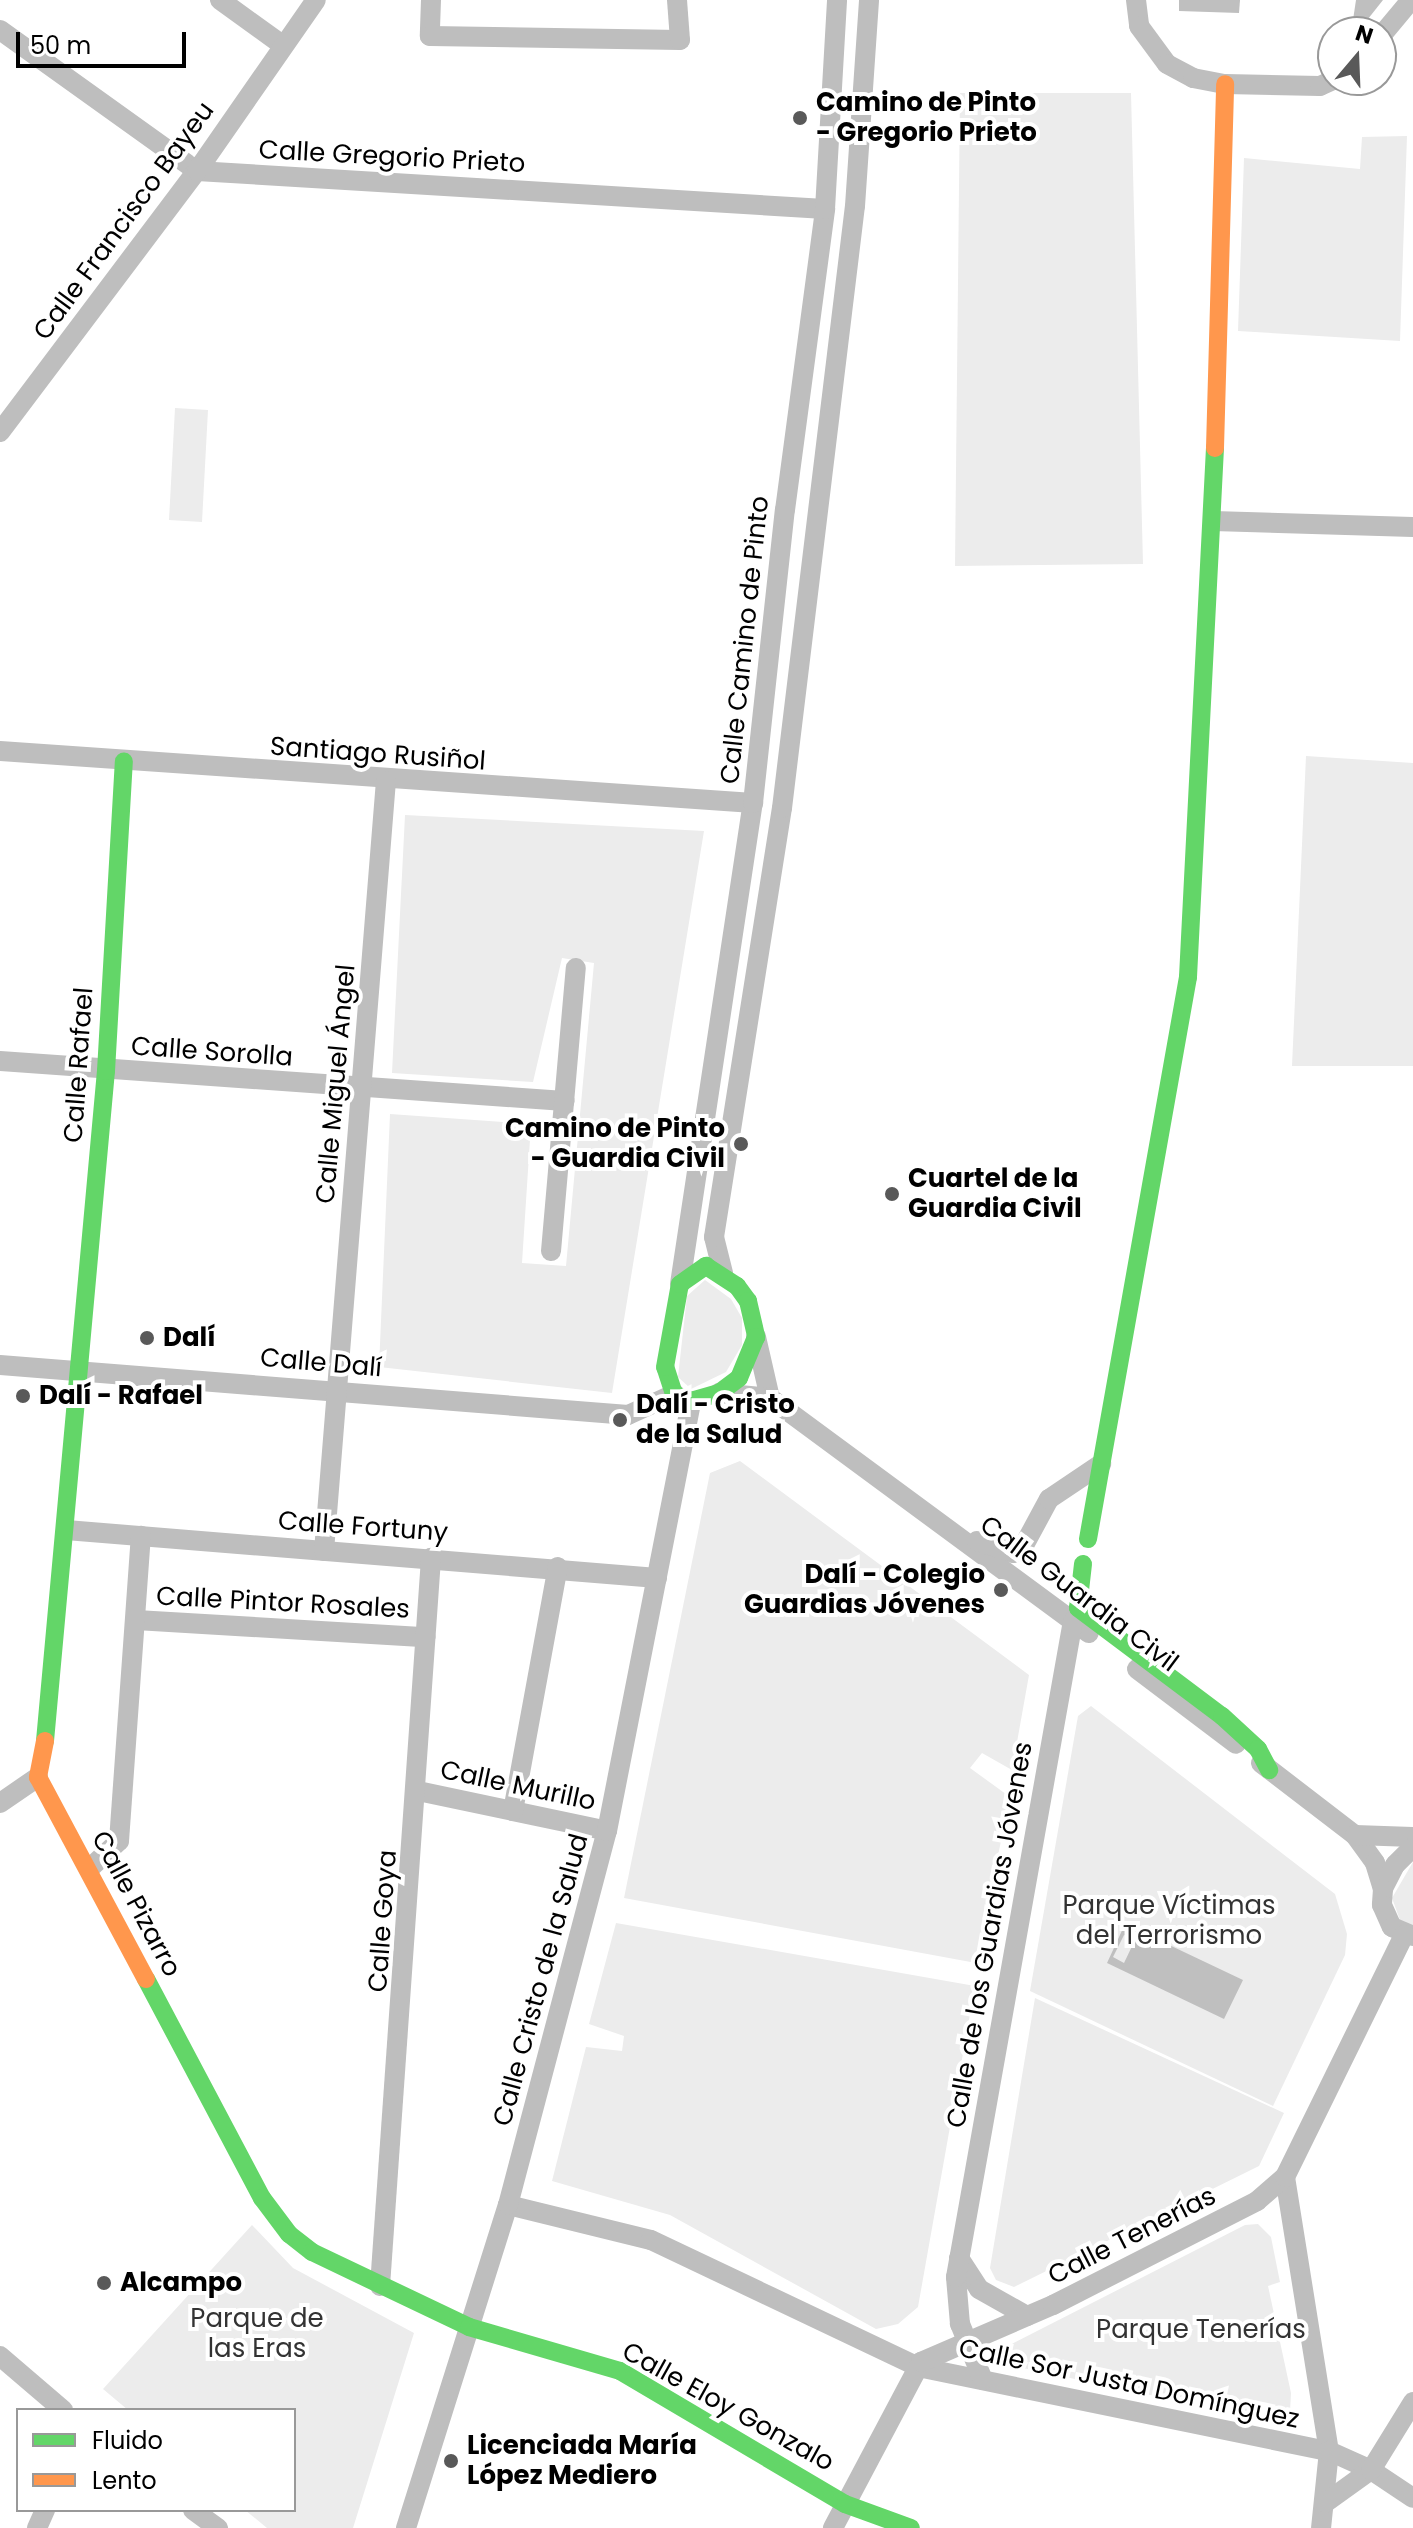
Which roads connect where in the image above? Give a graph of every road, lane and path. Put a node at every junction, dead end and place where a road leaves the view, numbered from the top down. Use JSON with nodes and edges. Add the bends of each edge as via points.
{"nodes":[{"id":1,"x":220,"y":0,"type":"edge"},
{"id":2,"x":316,"y":0,"type":"edge"},
{"id":3,"x":431,"y":0,"type":"edge"},
{"id":4,"x":677,"y":0,"type":"edge"},
{"id":5,"x":837,"y":0,"type":"edge"},
{"id":6,"x":869,"y":0,"type":"edge"},
{"id":7,"x":1136,"y":0,"type":"edge"},
{"id":8,"x":1411,"y":0,"type":"edge"},
{"id":9,"x":1397,"y":17,"type":"edge"},
{"id":10,"x":0,"y":30,"type":"edge"},
{"id":11,"x":281,"y":44,"type":"junction"},
{"id":12,"x":1225,"y":84,"type":"junction"},
{"id":13,"x":1317,"y":86,"type":"edge"},
{"id":14,"x":197,"y":171,"type":"junction"},
{"id":15,"x":825,"y":209,"type":"junction"},
{"id":16,"x":0,"y":432,"type":"edge"},
{"id":17,"x":1213,"y":521,"type":"junction"},
{"id":18,"x":1413,"y":527,"type":"edge"},
{"id":19,"x":0,"y":751,"type":"edge"},
{"id":20,"x":124,"y":762,"type":"junction"},
{"id":21,"x":386,"y":781,"type":"junction"},
{"id":22,"x":753,"y":803,"type":"junction"},
{"id":23,"x":576,"y":968,"type":"dead end"},
{"id":24,"x":0,"y":1061,"type":"edge"},
{"id":25,"x":106,"y":1071,"type":"junction"},
{"id":26,"x":361,"y":1089,"type":"junction"},
{"id":27,"x":565,"y":1101,"type":"junction"},
{"id":28,"x":551,"y":1251,"type":"dead end"},
{"id":29,"x":723,"y":1273,"type":"junction"},
{"id":30,"x":680,"y":1284,"type":"junction"},
{"id":31,"x":756,"y":1337,"type":"junction"},
{"id":32,"x":0,"y":1365,"type":"edge"},
{"id":33,"x":80,"y":1370,"type":"junction"},
{"id":34,"x":338,"y":1390,"type":"junction"},
{"id":35,"x":719,"y":1393,"type":"junction"},
{"id":36,"x":683,"y":1398,"type":"junction"},
{"id":37,"x":770,"y":1398,"type":"junction"},
{"id":38,"x":1101,"y":1464,"type":"junction"},
{"id":39,"x":66,"y":1530,"type":"junction"},
{"id":40,"x":952,"y":1531,"type":"junction"},
{"id":41,"x":141,"y":1536,"type":"junction"},
{"id":42,"x":1088,"y":1539,"type":"dead end"},
{"id":43,"x":324,"y":1551,"type":"junction"},
{"id":44,"x":431,"y":1558,"type":"junction"},
{"id":45,"x":1083,"y":1564,"type":"dead end"},
{"id":46,"x":558,"y":1567,"type":"junction"},
{"id":47,"x":657,"y":1578,"type":"junction"},
{"id":48,"x":136,"y":1620,"type":"junction"},
{"id":49,"x":1073,"y":1621,"type":"junction"},
{"id":50,"x":426,"y":1637,"type":"junction"},
{"id":51,"x":1269,"y":1770,"type":"junction"},
{"id":52,"x":38,"y":1777,"type":"junction"},
{"id":53,"x":418,"y":1791,"type":"junction"},
{"id":54,"x":0,"y":1803,"type":"edge"},
{"id":55,"x":513,"y":1811,"type":"junction"},
{"id":56,"x":607,"y":1831,"type":"junction"},
{"id":57,"x":1355,"y":1835,"type":"junction"},
{"id":58,"x":1413,"y":1837,"type":"edge"},
{"id":59,"x":1413,"y":1847,"type":"edge"},
{"id":60,"x":89,"y":1869,"type":"junction"},
{"id":61,"x":1383,"y":1889,"type":"junction"},
{"id":62,"x":1409,"y":1936,"type":"edge"},
{"id":63,"x":1285,"y":2177,"type":"junction"},
{"id":64,"x":508,"y":2205,"type":"junction"},
{"id":65,"x":1244,"y":2208,"type":"junction"},
{"id":66,"x":1289,"y":2229,"type":"junction"},
{"id":67,"x":959,"y":2258,"type":"junction"},
{"id":68,"x":380,"y":2286,"type":"junction"},
{"id":69,"x":1027,"y":2316,"type":"junction"},
{"id":70,"x":469,"y":2327,"type":"junction"},
{"id":71,"x":966,"y":2343,"type":"junction"},
{"id":72,"x":0,"y":2356,"type":"edge"},
{"id":73,"x":918,"y":2367,"type":"junction"},
{"id":74,"x":983,"y":2380,"type":"junction"},
{"id":75,"x":1413,"y":2402,"type":"edge"},
{"id":76,"x":61,"y":2408,"type":"edge"},
{"id":77,"x":1329,"y":2451,"type":"junction"},
{"id":78,"x":1371,"y":2470,"type":"junction"},
{"id":79,"x":1413,"y":2498,"type":"edge"},
{"id":80,"x":1325,"y":2503,"type":"junction"},
{"id":81,"x":845,"y":2504,"type":"junction"},
{"id":82,"x":196,"y":2512,"type":"edge"},
{"id":83,"x":218,"y":2528,"type":"edge"},
{"id":84,"x":406,"y":2528,"type":"edge"},
{"id":85,"x":833,"y":2528,"type":"edge"},
{"id":86,"x":911,"y":2528,"type":"edge"},
{"id":87,"x":1321,"y":2528,"type":"edge"}],
"edges":[{"from":1,"to":11,"type":"street"},
{"from":2,"to":11,"type":"street","name":"Calle Francisco Bayeu"},
{"from":3,"to":4,"type":"street","via":[[430,36],[680,40]]},
{"from":5,"to":15,"type":"street","name":"Calle Camino de Pinto"},
{"from":6,"to":29,"type":"street","name":"Calle Camino de Pinto","via":[[855,206],[784,792],[715,1230]]},
{"from":7,"to":12,"type":"street","via":[[1139,26],[1167,64],[1193,78]]},
{"from":8,"to":9,"type":"street"},
{"from":10,"to":14,"type":"street"},
{"from":11,"to":14,"type":"street","name":"Calle Francisco Bayeu"},
{"from":12,"to":13,"type":"street"},
{"from":12,"to":17,"type":"street"},
{"from":14,"to":15,"type":"street","name":"Calle Gregorio Prieto"},
{"from":14,"to":16,"type":"street","name":"Calle Francisco Bayeu"},
{"from":15,"to":22,"type":"street","name":"Calle Camino de Pinto"},
{"from":17,"to":18,"type":"street"},
{"from":17,"to":38,"type":"street","via":[[1188,977]]},
{"from":19,"to":20,"type":"street","name":"Santiago Rusiñol"},
{"from":20,"to":21,"type":"street","name":"Santiago Rusiñol"},
{"from":20,"to":25,"type":"street","name":"Calle Rafael"},
{"from":21,"to":22,"type":"street","name":"Santiago Rusiñol"},
{"from":21,"to":26,"type":"street","name":"Calle Miguel Ángel"},
{"from":22,"to":30,"type":"street","name":"Calle Camino de Pinto"},
{"from":23,"to":27,"type":"street"},
{"from":24,"to":25,"type":"street","name":"Calle Sorolla"},
{"from":25,"to":26,"type":"street","name":"Calle Sorolla"},
{"from":25,"to":33,"type":"street","name":"Calle Rafael"},
{"from":26,"to":27,"type":"street","name":"Calle Sorolla"},
{"from":26,"to":34,"type":"street","name":"Calle Miguel Ángel"},
{"from":27,"to":28,"type":"street"},
{"from":29,"to":30,"type":"street","via":[[706,1266]]},
{"from":29,"to":31,"type":"street","via":[[748,1301]]},
{"from":30,"to":36,"type":"street","via":[[665,1367]]},
{"from":31,"to":35,"type":"street","via":[[739,1378]]},
{"from":31,"to":37,"type":"street"},
{"from":32,"to":33,"type":"street","name":"Calle Dalí"},
{"from":33,"to":34,"type":"street","name":"Calle Dalí"},
{"from":33,"to":39,"type":"street"},
{"from":34,"to":36,"type":"street","name":"Calle Dalí","via":[[637,1414]]},
{"from":34,"to":43,"type":"street","name":"Calle Miguel Ángel"},
{"from":35,"to":36,"type":"street"},
{"from":35,"to":37,"type":"street"},
{"from":36,"to":47,"type":"street","name":"Calle Cristo de la Salud","via":[[685,1434]]},
{"from":37,"to":40,"type":"street","name":"Calle Guardia Civil"},
{"from":38,"to":40,"type":"street","via":[[1049,1499],[1022,1549],[998,1550]]},
{"from":38,"to":42,"type":"street"},
{"from":39,"to":41,"type":"street","name":"Calle Fortuny"},
{"from":39,"to":52,"type":"street"},
{"from":40,"to":49,"type":"street","name":"Calle Guardia Civil"},
{"from":41,"to":43,"type":"street","name":"Calle Fortuny"},
{"from":41,"to":48,"type":"street"},
{"from":43,"to":44,"type":"street","name":"Calle Fortuny"},
{"from":44,"to":46,"type":"street","name":"Calle Fortuny"},
{"from":44,"to":50,"type":"street","name":"Calle Goya"},
{"from":45,"to":51,"type":"street","via":[[1078,1608],[1222,1716],[1258,1749]]},
{"from":46,"to":47,"type":"street","name":"Calle Fortuny"},
{"from":46,"to":55,"type":"street"},
{"from":47,"to":56,"type":"street","name":"Calle Cristo de la Salud"},
{"from":48,"to":50,"type":"street","name":"Calle Pintor Rosales"},
{"from":48,"to":60,"type":"street","via":[[119,1841]]},
{"from":49,"to":51,"type":"street","name":"Calle Guardia Civil"},
{"from":49,"to":67,"type":"street","name":"Calle de los Guardias Jóvenes"},
{"from":50,"to":53,"type":"street","name":"Calle Goya"},
{"from":51,"to":57,"type":"street","name":"Calle Guardia Civil"},
{"from":52,"to":54,"type":"street"},
{"from":52,"to":60,"type":"street","name":"Calle Pizarro"},
{"from":53,"to":55,"type":"street","name":"Calle Murillo"},
{"from":53,"to":68,"type":"street","name":"Calle Goya"},
{"from":55,"to":56,"type":"street","name":"Calle Murillo"},
{"from":56,"to":64,"type":"street","name":"Calle Cristo de la Salud"},
{"from":57,"to":58,"type":"street"},
{"from":57,"to":61,"type":"street","name":"Calle Guardia Civil","via":[[1375,1863]]},
{"from":59,"to":61,"type":"street","via":[[1395,1865]]},
{"from":60,"to":68,"type":"street","name":"Calle Pizarro","via":[[262,2198],[289,2234],[312,2252]]},
{"from":61,"to":62,"type":"street","name":"Calle Guardia Civil","via":[[1385,1914]]},
{"from":62,"to":63,"type":"street","name":"Calle Tenerías"},
{"from":63,"to":65,"type":"street","name":"Calle Tenerías"},
{"from":63,"to":66,"type":"street"},
{"from":64,"to":70,"type":"street","name":"Calle Cristo de la Salud"},
{"from":64,"to":73,"type":"street","name":"Calle Sor Justa Domínguez","via":[[651,2240]]},
{"from":65,"to":66,"type":"street","via":[[1263,2210]]},
{"from":65,"to":69,"type":"street","name":"Calle Tenerías"},
{"from":66,"to":77,"type":"street"},
{"from":67,"to":69,"type":"street","via":[[979,2289]]},
{"from":67,"to":71,"type":"street","name":"Calle de los Guardias Jóvenes","via":[[956,2300]]},
{"from":68,"to":70,"type":"street","name":"Calle Pizarro"},
{"from":69,"to":71,"type":"street","name":"Calle Tenerías"},
{"from":70,"to":81,"type":"street","name":"Calle Eloy Gonzalo","via":[[620,2371]]},
{"from":70,"to":84,"type":"street","name":"Calle Cristo de la Salud"},
{"from":71,"to":73,"type":"street","name":"Calle Tenerías"},
{"from":71,"to":74,"type":"street","name":"Calle de los Guardias Jóvenes"},
{"from":72,"to":76,"type":"street"},
{"from":73,"to":74,"type":"street","name":"Calle Sor Justa Domínguez"},
{"from":73,"to":81,"type":"street"},
{"from":74,"to":77,"type":"street","name":"Calle Sor Justa Domínguez"},
{"from":75,"to":78,"type":"street"},
{"from":77,"to":78,"type":"street","name":"Calle Sor Justa Domínguez"},
{"from":77,"to":80,"type":"street"},
{"from":78,"to":79,"type":"street","name":"Calle Sor Justa Domínguez"},
{"from":78,"to":80,"type":"street"},
{"from":80,"to":87,"type":"street"},
{"from":81,"to":85,"type":"street"},
{"from":81,"to":86,"type":"street","name":"Calle Eloy Gonzalo"},
{"from":82,"to":83,"type":"street"}]}
